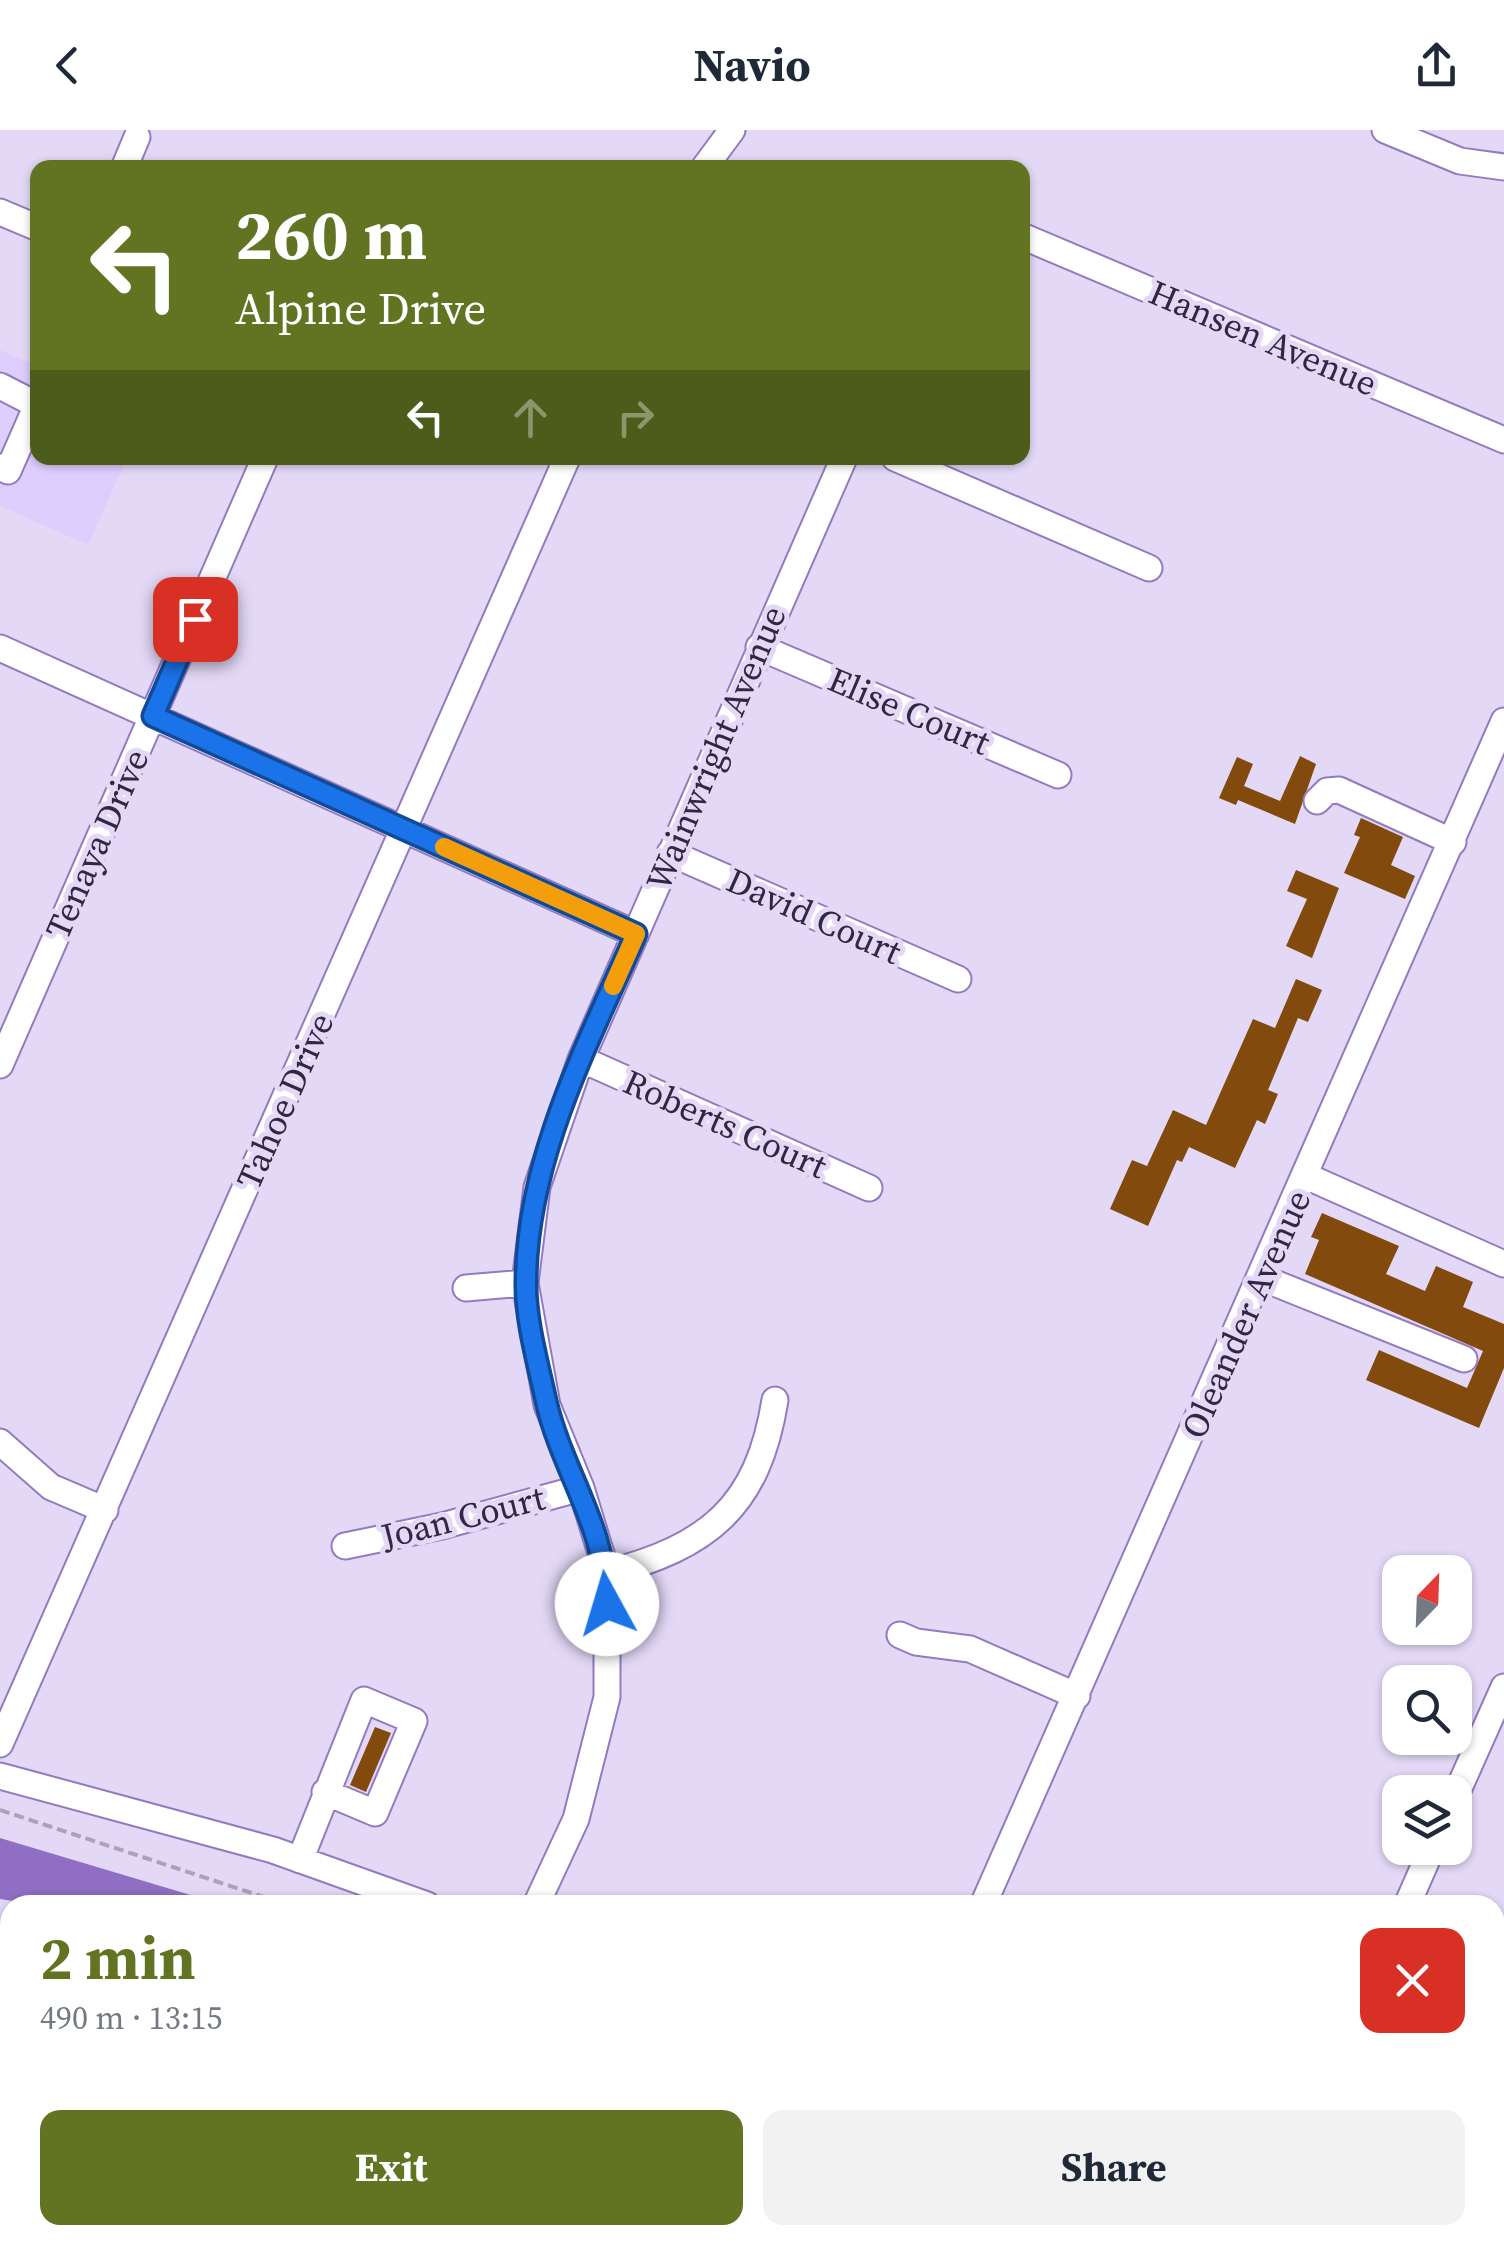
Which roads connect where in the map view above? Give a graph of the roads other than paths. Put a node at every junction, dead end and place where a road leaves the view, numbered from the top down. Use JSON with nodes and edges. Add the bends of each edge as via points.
{"nodes":[{"id":1,"x":1385,"y":130,"type":"edge"},
{"id":2,"x":728,"y":131,"type":"edge"},
{"id":3,"x":138,"y":137,"type":"dead end"},
{"id":4,"x":1422,"y":137,"type":"edge"},
{"id":5,"x":128,"y":160,"type":"edge"},
{"id":6,"x":709,"y":160,"type":"edge"},
{"id":7,"x":1504,"y":168,"type":"edge"},
{"id":8,"x":0,"y":212,"type":"edge"},
{"id":9,"x":30,"y":225,"type":"edge"},
{"id":10,"x":1030,"y":239,"type":"edge"},
{"id":11,"x":0,"y":386,"type":"edge"},
{"id":12,"x":30,"y":402,"type":"edge"},
{"id":13,"x":30,"y":419,"type":"edge"},
{"id":14,"x":1504,"y":440,"type":"edge"},
{"id":15,"x":262,"y":465,"type":"edge"},
{"id":16,"x":563,"y":465,"type":"edge"},
{"id":17,"x":841,"y":465,"type":"edge"},
{"id":18,"x":910,"y":465,"type":"edge"},
{"id":19,"x":0,"y":468,"type":"edge"},
{"id":20,"x":1149,"y":568,"type":"dead end"},
{"id":21,"x":0,"y":648,"type":"edge"},
{"id":22,"x":759,"y":648,"type":"junction"},
{"id":23,"x":153,"y":716,"type":"junction"},
{"id":24,"x":1504,"y":721,"type":"edge"},
{"id":25,"x":1058,"y":775,"type":"dead end"},
{"id":26,"x":1317,"y":800,"type":"dead end"},
{"id":27,"x":404,"y":828,"type":"junction"},
{"id":28,"x":1453,"y":842,"type":"junction"},
{"id":29,"x":670,"y":854,"type":"junction"},
{"id":30,"x":636,"y":934,"type":"junction"},
{"id":31,"x":958,"y":979,"type":"dead end"},
{"id":32,"x":582,"y":1059,"type":"junction"},
{"id":33,"x":0,"y":1064,"type":"edge"},
{"id":34,"x":1306,"y":1176,"type":"junction"},
{"id":35,"x":868,"y":1188,"type":"dead end"},
{"id":36,"x":1504,"y":1264,"type":"edge"},
{"id":37,"x":1262,"y":1278,"type":"junction"},
{"id":38,"x":526,"y":1283,"type":"junction"},
{"id":39,"x":466,"y":1288,"type":"dead end"},
{"id":40,"x":1464,"y":1359,"type":"dead end"},
{"id":41,"x":775,"y":1400,"type":"dead end"},
{"id":42,"x":0,"y":1442,"type":"edge"},
{"id":43,"x":581,"y":1488,"type":"junction"},
{"id":44,"x":105,"y":1510,"type":"junction"},
{"id":45,"x":345,"y":1546,"type":"dead end"},
{"id":46,"x":607,"y":1573,"type":"junction"},
{"id":47,"x":900,"y":1635,"type":"dead end"},
{"id":48,"x":1504,"y":1687,"type":"edge"},
{"id":49,"x":1077,"y":1696,"type":"junction"},
{"id":50,"x":1496,"y":1726,"type":"edge"},
{"id":51,"x":0,"y":1744,"type":"edge"},
{"id":52,"x":1468,"y":1775,"type":"edge"},
{"id":53,"x":0,"y":1776,"type":"edge"},
{"id":54,"x":318,"y":1809,"type":"junction"},
{"id":55,"x":300,"y":1860,"type":"junction"},
{"id":56,"x":1424,"y":1865,"type":"edge"},
{"id":57,"x":399,"y":1895,"type":"edge"},
{"id":58,"x":541,"y":1895,"type":"edge"},
{"id":59,"x":987,"y":1895,"type":"edge"},
{"id":60,"x":1411,"y":1895,"type":"edge"}],
"edges":[{"from":1,"to":4,"type":"street"},
{"from":2,"to":6,"type":"street"},
{"from":3,"to":5,"type":"street"},
{"from":4,"to":7,"type":"street","via":[[1460,161]]},
{"from":8,"to":9,"type":"street"},
{"from":10,"to":14,"type":"street","name":"Hansen Avenue"},
{"from":11,"to":12,"type":"street"},
{"from":13,"to":19,"type":"street","via":[[8,471]]},
{"from":15,"to":23,"type":"street","name":"Tenaya Drive"},
{"from":16,"to":27,"type":"street","name":"Tahoe Drive"},
{"from":17,"to":22,"type":"street","name":"Wainwright Avenue"},
{"from":18,"to":20,"type":"street"},
{"from":21,"to":23,"type":"street"},
{"from":22,"to":25,"type":"street","name":"Elise Court"},
{"from":22,"to":29,"type":"street","name":"Wainwright Avenue"},
{"from":23,"to":27,"type":"street"},
{"from":23,"to":33,"type":"street","name":"Tenaya Drive"},
{"from":24,"to":28,"type":"street","name":"Oleander Avenue"},
{"from":26,"to":28,"type":"street","via":[[1339,790]]},
{"from":27,"to":30,"type":"street"},
{"from":27,"to":44,"type":"street","name":"Tahoe Drive"},
{"from":28,"to":34,"type":"street","name":"Oleander Avenue"},
{"from":29,"to":30,"type":"street","name":"Wainwright Avenue"},
{"from":29,"to":31,"type":"street","name":"David Court"},
{"from":30,"to":32,"type":"street","name":"Wainwright Avenue"},
{"from":32,"to":35,"type":"street","name":"Roberts Court"},
{"from":32,"to":38,"type":"street","name":"Wainwright Avenue","via":[[537,1187]]},
{"from":34,"to":36,"type":"street"},
{"from":34,"to":37,"type":"street","name":"Oleander Avenue"},
{"from":37,"to":40,"type":"street"},
{"from":37,"to":49,"type":"street","name":"Oleander Avenue"},
{"from":38,"to":39,"type":"street"},
{"from":38,"to":43,"type":"street","name":"Wainwright Avenue","via":[[547,1405]]},
{"from":41,"to":46,"type":"street","via":[[768,1446],[752,1480],[715,1524],[660,1560]]},
{"from":42,"to":44,"type":"street","via":[[51,1487]]},
{"from":43,"to":45,"type":"street","name":"Joan Court"},
{"from":43,"to":46,"type":"street","name":"Wainwright Avenue"},
{"from":44,"to":51,"type":"street","name":"Tahoe Drive"},
{"from":46,"to":58,"type":"street","name":"Wainwright Avenue","via":[[607,1696],[576,1819]]},
{"from":47,"to":49,"type":"street","via":[[970,1650]]},
{"from":48,"to":50,"type":"street"},
{"from":49,"to":59,"type":"street","name":"Oleander Avenue"},
{"from":50,"to":52,"type":"street"},
{"from":53,"to":55,"type":"street"},
{"from":54,"to":54,"type":"street","via":[[364,1700],[414,1721],[376,1813]]},
{"from":54,"to":55,"type":"street"},
{"from":55,"to":57,"type":"street"},
{"from":56,"to":60,"type":"street"}]}
